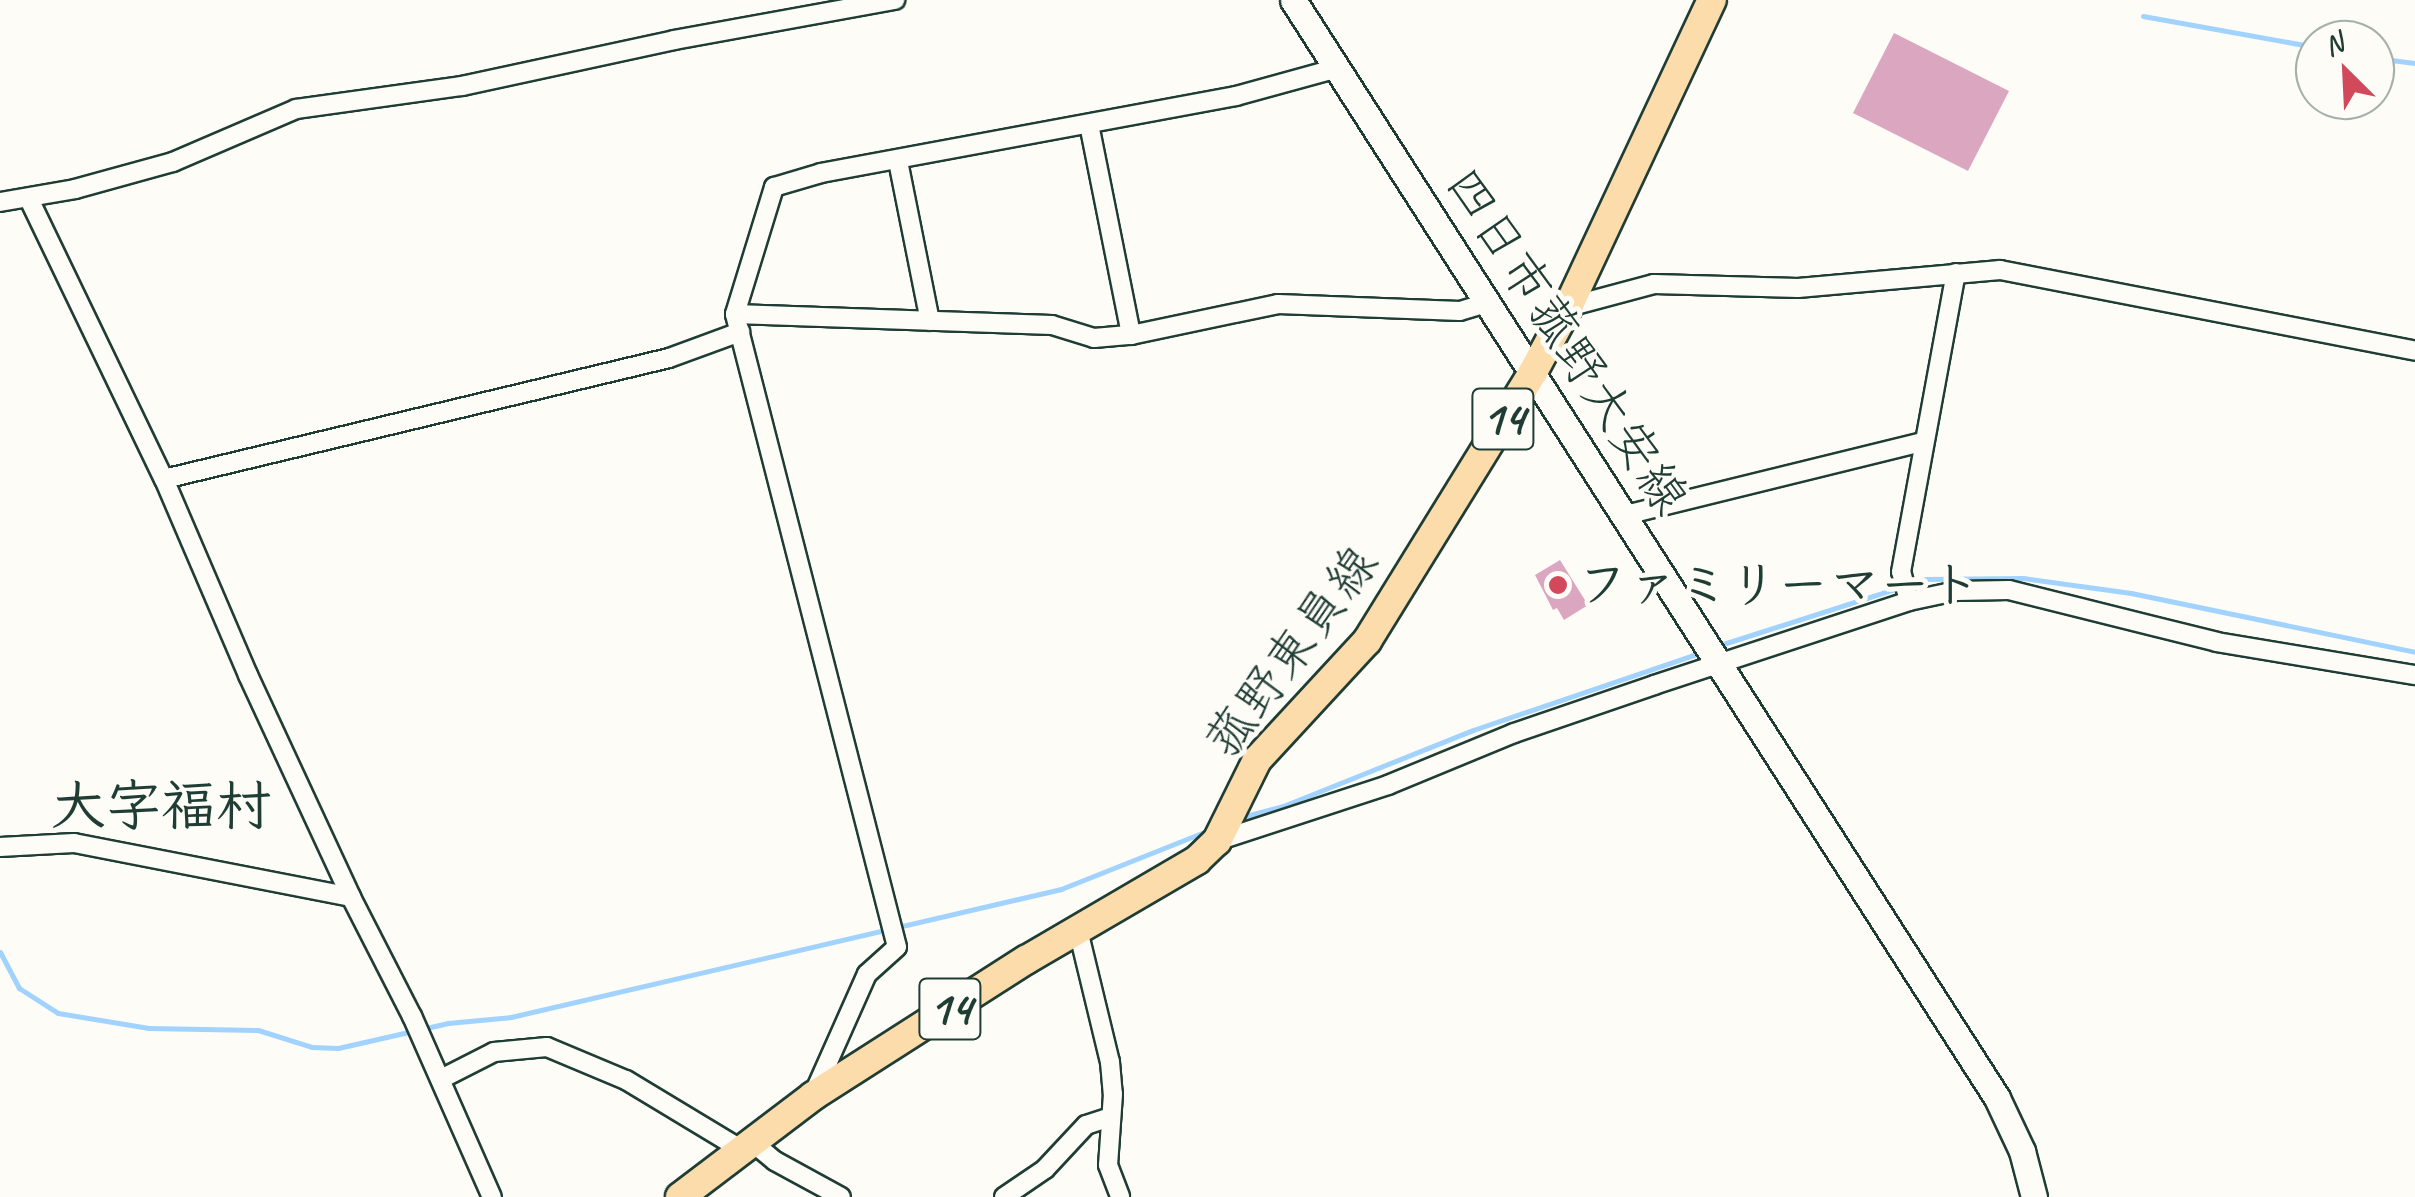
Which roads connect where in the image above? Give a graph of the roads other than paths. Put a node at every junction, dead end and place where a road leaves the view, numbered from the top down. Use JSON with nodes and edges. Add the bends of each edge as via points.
{"nodes":[{"id":1,"x":895,"y":0,"type":"edge"},
{"id":2,"x":1293,"y":0,"type":"edge"},
{"id":3,"x":1712,"y":0,"type":"edge"},
{"id":4,"x":1338,"y":68,"type":"junction"},
{"id":5,"x":1088,"y":124,"type":"junction"},
{"id":6,"x":898,"y":160,"type":"junction"},
{"id":7,"x":29,"y":199,"type":"junction"},
{"id":8,"x":0,"y":202,"type":"edge"},
{"id":9,"x":1956,"y":274,"type":"junction"},
{"id":10,"x":1487,"y":303,"type":"junction"},
{"id":11,"x":1568,"y":307,"type":"junction"},
{"id":12,"x":930,"y":321,"type":"junction"},
{"id":13,"x":737,"y":323,"type":"junction"},
{"id":14,"x":1131,"y":336,"type":"junction"},
{"id":15,"x":2415,"y":352,"type":"edge"},
{"id":16,"x":1533,"y":372,"type":"junction"},
{"id":17,"x":1923,"y":442,"type":"junction"},
{"id":18,"x":164,"y":480,"type":"junction"},
{"id":19,"x":1625,"y":515,"type":"junction"},
{"id":20,"x":1909,"y":599,"type":"junction"},
{"id":21,"x":1714,"y":653,"type":"junction"},
{"id":22,"x":2415,"y":675,"type":"edge"},
{"id":23,"x":1220,"y":835,"type":"junction"},
{"id":24,"x":0,"y":847,"type":"edge"},
{"id":25,"x":350,"y":897,"type":"junction"},
{"id":26,"x":1078,"y":930,"type":"junction"},
{"id":27,"x":441,"y":1079,"type":"junction"},
{"id":28,"x":812,"y":1096,"type":"junction"},
{"id":29,"x":1110,"y":1117,"type":"junction"},
{"id":30,"x":746,"y":1145,"type":"junction"},
{"id":31,"x":492,"y":1197,"type":"edge"},
{"id":32,"x":680,"y":1197,"type":"edge"},
{"id":33,"x":840,"y":1197,"type":"edge"},
{"id":34,"x":1004,"y":1197,"type":"edge"},
{"id":35,"x":1120,"y":1197,"type":"edge"},
{"id":36,"x":2034,"y":1197,"type":"edge"}],
"edges":[{"from":1,"to":7,"type":"street","via":[[462,86],[296,110],[172,162]]},
{"from":2,"to":4,"type":"main road","name":"四日市菰野大安線"},
{"from":3,"to":11,"type":"main road","name":"菰野東員線","number":"14"},
{"from":4,"to":5,"type":"street","via":[[1236,96]]},
{"from":4,"to":10,"type":"main road","name":"四日市菰野大安線"},
{"from":5,"to":6,"type":"street"},
{"from":5,"to":14,"type":"street"},
{"from":6,"to":12,"type":"street"},
{"from":6,"to":13,"type":"street","via":[[774,187]]},
{"from":7,"to":8,"type":"street"},
{"from":7,"to":18,"type":"street"},
{"from":9,"to":11,"type":"street","via":[[1798,288],[1654,284]]},
{"from":9,"to":15,"type":"street","via":[[2036,275]]},
{"from":9,"to":17,"type":"street"},
{"from":10,"to":14,"type":"street","via":[[1460,311],[1278,304]]},
{"from":10,"to":16,"type":"main road","name":"四日市菰野大安線"},
{"from":11,"to":16,"type":"main road","name":"菰野東員線","number":"14"},
{"from":12,"to":13,"type":"street"},
{"from":12,"to":14,"type":"street","via":[[1052,325],[1094,338]]},
{"from":13,"to":18,"type":"street","via":[[669,358]]},
{"from":13,"to":28,"type":"street","via":[[896,941],[867,974]]},
{"from":16,"to":19,"type":"main road","name":"四日市菰野大安線"},
{"from":16,"to":23,"type":"main road","name":"菰野東員線","number":"14","via":[[1366,641],[1257,760]]},
{"from":17,"to":19,"type":"street"},
{"from":17,"to":20,"type":"street","via":[[1901,572]]},
{"from":18,"to":25,"type":"street"},
{"from":19,"to":21,"type":"main road","name":"四日市菰野大安線"},
{"from":20,"to":21,"type":"street"},
{"from":20,"to":22,"type":"street","via":[[2009,590],[2217,642]]},
{"from":21,"to":23,"type":"street","via":[[1388,785]]},
{"from":21,"to":36,"type":"main road","name":"四日市菰野大安線","via":[[1997,1098]]},
{"from":23,"to":26,"type":"main road","name":"菰野東員線","number":"14","via":[[1197,860]]},
{"from":24,"to":25,"type":"street","via":[[74,843]]},
{"from":25,"to":27,"type":"street"},
{"from":26,"to":28,"type":"main road","name":"菰野東員線","number":"14"},
{"from":26,"to":29,"type":"street","via":[[1110,1062]]},
{"from":27,"to":30,"type":"street","via":[[494,1052],[547,1047],[626,1080]]},
{"from":27,"to":31,"type":"street"},
{"from":28,"to":30,"type":"main road","name":"菰野東員線","number":"14"},
{"from":29,"to":34,"type":"street","via":[[1086,1126],[1045,1170]]},
{"from":29,"to":35,"type":"street","via":[[1108,1165]]},
{"from":30,"to":32,"type":"main road","name":"菰野東員線","number":"14"},
{"from":30,"to":33,"type":"street"}]}
